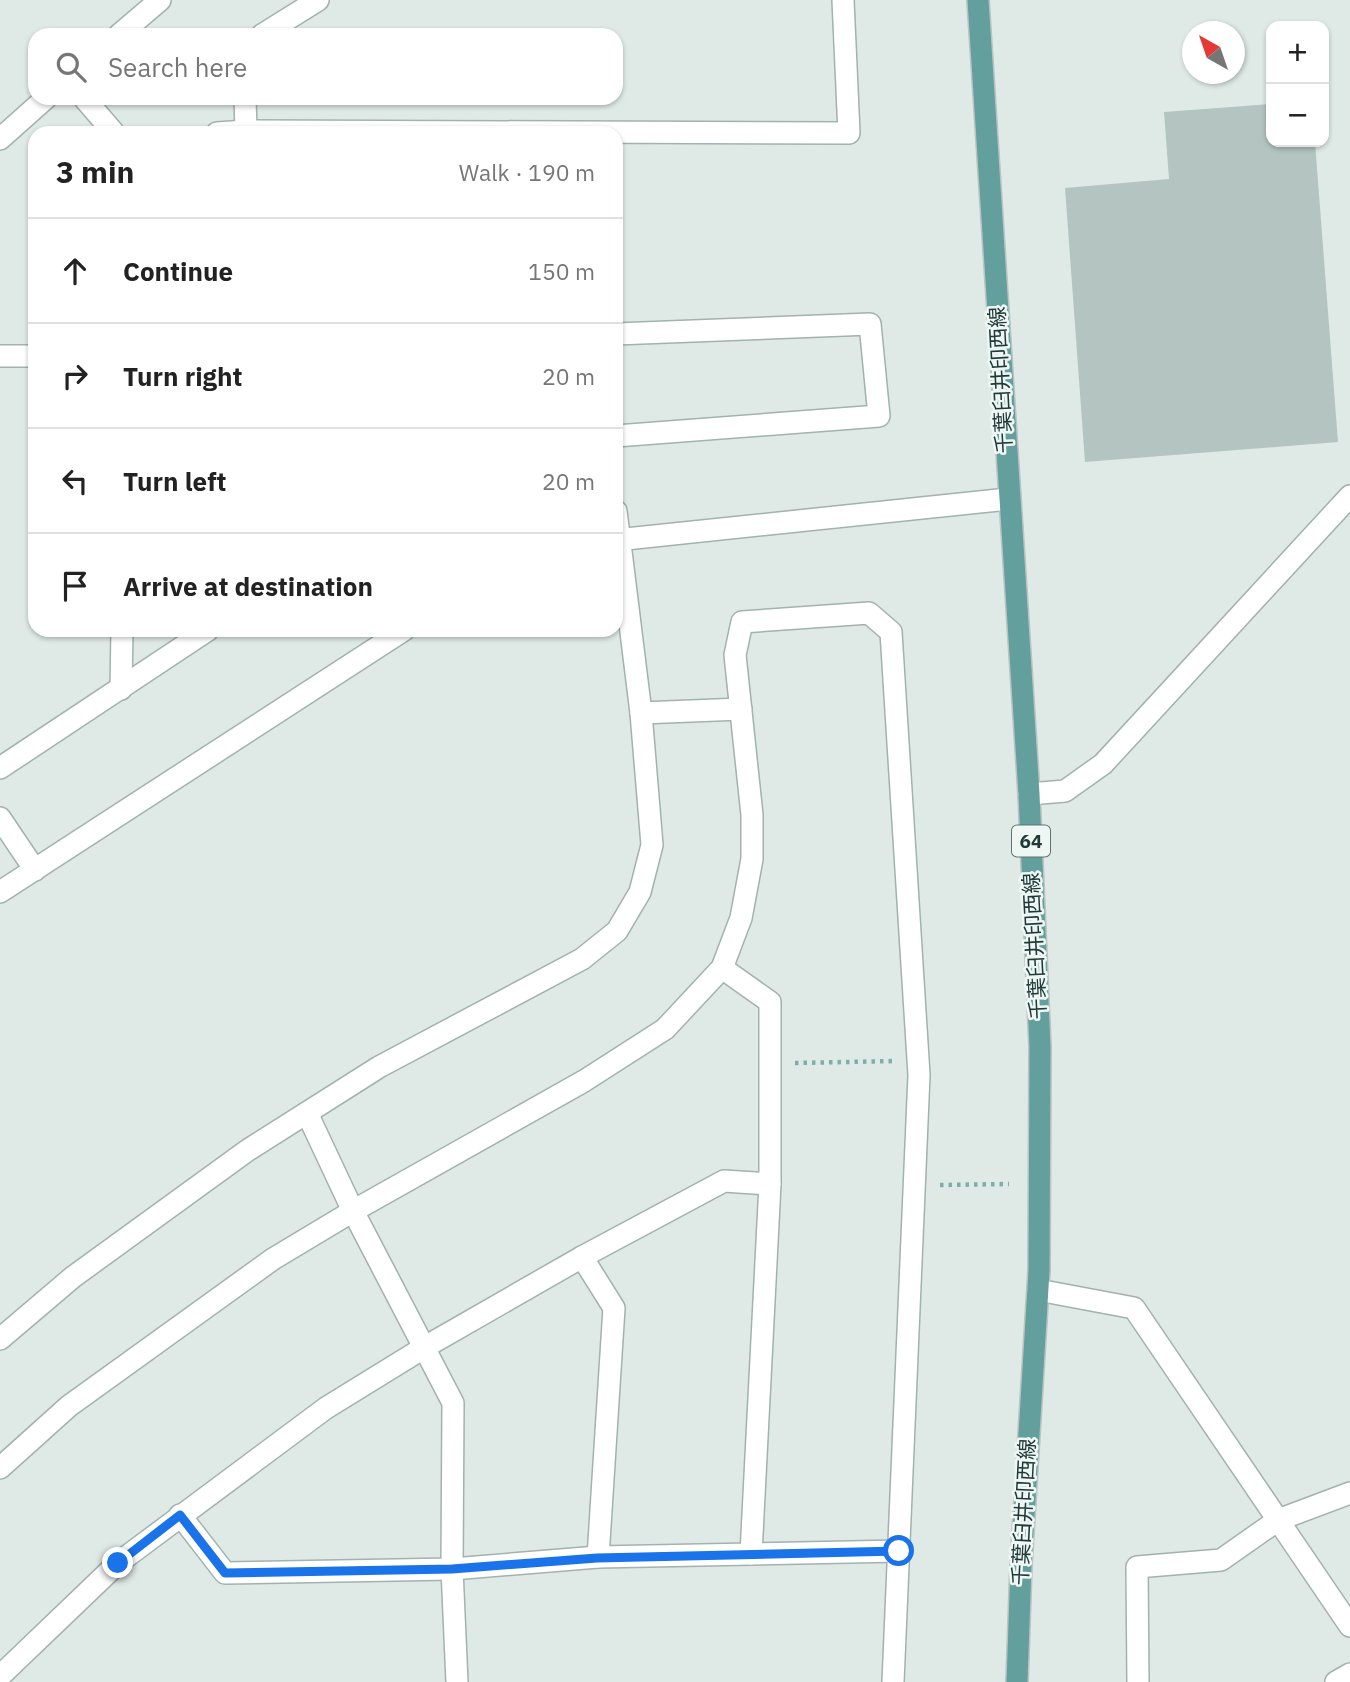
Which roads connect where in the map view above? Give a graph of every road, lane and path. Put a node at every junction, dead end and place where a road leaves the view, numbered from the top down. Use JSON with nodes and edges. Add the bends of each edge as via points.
{"nodes":[{"id":1,"x":160,"y":0,"type":"edge"},
{"id":2,"x":318,"y":0,"type":"edge"},
{"id":3,"x":843,"y":0,"type":"edge"},
{"id":4,"x":978,"y":0,"type":"edge"},
{"id":5,"x":127,"y":28,"type":"edge"},
{"id":6,"x":273,"y":28,"type":"edge"},
{"id":7,"x":38,"y":105,"type":"edge"},
{"id":8,"x":90,"y":105,"type":"edge"},
{"id":9,"x":245,"y":105,"type":"edge"},
{"id":10,"x":108,"y":126,"type":"edge"},
{"id":11,"x":246,"y":126,"type":"edge"},
{"id":12,"x":623,"y":132,"type":"edge"},
{"id":13,"x":0,"y":139,"type":"edge"},
{"id":14,"x":623,"y":334,"type":"edge"},
{"id":15,"x":0,"y":356,"type":"edge"},
{"id":16,"x":28,"y":356,"type":"edge"},
{"id":17,"x":623,"y":435,"type":"edge"},
{"id":18,"x":1350,"y":496,"type":"edge"},
{"id":19,"x":1008,"y":499,"type":"junction"},
{"id":20,"x":623,"y":538,"type":"edge"},
{"id":21,"x":623,"y":577,"type":"edge"},
{"id":22,"x":122,"y":637,"type":"edge"},
{"id":23,"x":198,"y":637,"type":"edge"},
{"id":24,"x":393,"y":637,"type":"edge"},
{"id":25,"x":121,"y":689,"type":"junction"},
{"id":26,"x":741,"y":709,"type":"junction"},
{"id":27,"x":641,"y":713,"type":"junction"},
{"id":28,"x":0,"y":768,"type":"edge"},
{"id":29,"x":1029,"y":794,"type":"junction"},
{"id":30,"x":0,"y":818,"type":"edge"},
{"id":31,"x":35,"y":870,"type":"junction"},
{"id":32,"x":0,"y":892,"type":"edge"},
{"id":33,"x":722,"y":968,"type":"junction"},
{"id":34,"x":918,"y":1061,"type":"junction"},
{"id":35,"x":770,"y":1063,"type":"junction"},
{"id":36,"x":307,"y":1113,"type":"junction"},
{"id":37,"x":769,"y":1184,"type":"junction"},
{"id":38,"x":1009,"y":1184,"type":"dead end"},
{"id":39,"x":915,"y":1186,"type":"junction"},
{"id":40,"x":353,"y":1211,"type":"junction"},
{"id":41,"x":582,"y":1257,"type":"junction"},
{"id":42,"x":1038,"y":1290,"type":"junction"},
{"id":43,"x":0,"y":1339,"type":"edge"},
{"id":44,"x":425,"y":1347,"type":"junction"},
{"id":45,"x":0,"y":1468,"type":"edge"},
{"id":46,"x":1350,"y":1493,"type":"edge"},
{"id":47,"x":180,"y":1515,"type":"junction"},
{"id":48,"x":1278,"y":1520,"type":"junction"},
{"id":49,"x":899,"y":1551,"type":"junction"},
{"id":50,"x":751,"y":1554,"type":"junction"},
{"id":51,"x":597,"y":1558,"type":"junction"},
{"id":52,"x":452,"y":1569,"type":"junction"},
{"id":53,"x":1350,"y":1626,"type":"edge"},
{"id":54,"x":1350,"y":1674,"type":"edge"},
{"id":55,"x":0,"y":1676,"type":"edge"},
{"id":56,"x":457,"y":1682,"type":"edge"},
{"id":57,"x":893,"y":1682,"type":"edge"},
{"id":58,"x":1017,"y":1682,"type":"edge"},
{"id":59,"x":1138,"y":1682,"type":"edge"},
{"id":60,"x":1336,"y":1682,"type":"edge"}],
"edges":[{"from":1,"to":5,"type":"street"},
{"from":2,"to":6,"type":"street"},
{"from":3,"to":12,"type":"street","via":[[849,133]]},
{"from":4,"to":19,"type":"main road","name":"千葉臼井印西線","number":"64"},
{"from":7,"to":13,"type":"street"},
{"from":8,"to":10,"type":"street"},
{"from":9,"to":11,"type":"street"},
{"from":14,"to":17,"type":"street","via":[[870,324],[879,416]]},
{"from":15,"to":16,"type":"street"},
{"from":18,"to":29,"type":"street","via":[[1103,764],[1065,791]]},
{"from":19,"to":20,"type":"street"},
{"from":19,"to":29,"type":"main road","name":"千葉臼井印西線","number":"64"},
{"from":21,"to":27,"type":"street"},
{"from":22,"to":25,"type":"street"},
{"from":23,"to":25,"type":"street"},
{"from":24,"to":31,"type":"street"},
{"from":25,"to":28,"type":"street"},
{"from":26,"to":27,"type":"street"},
{"from":26,"to":33,"type":"street","via":[[752,859],[741,918]]},
{"from":26,"to":34,"type":"street","via":[[735,655],[742,622],[869,613],[891,632]]},
{"from":27,"to":36,"type":"street","via":[[652,845],[640,892],[617,931],[582,959],[379,1067]]},
{"from":29,"to":42,"type":"main road","name":"千葉臼井印西線","number":"64","via":[[1040,1047]]},
{"from":30,"to":31,"type":"street"},
{"from":31,"to":32,"type":"street"},
{"from":33,"to":35,"type":"street","via":[[770,1002]]},
{"from":33,"to":40,"type":"street","via":[[665,1029],[584,1081]]},
{"from":34,"to":35,"type":"path"},
{"from":34,"to":39,"type":"street"},
{"from":35,"to":37,"type":"street"},
{"from":36,"to":40,"type":"street"},
{"from":36,"to":43,"type":"street","via":[[248,1150],[73,1277]]},
{"from":37,"to":41,"type":"street","via":[[724,1181]]},
{"from":37,"to":50,"type":"street"},
{"from":38,"to":39,"type":"path"},
{"from":39,"to":49,"type":"street"},
{"from":40,"to":44,"type":"street"},
{"from":40,"to":45,"type":"street","via":[[273,1259],[80,1397]]},
{"from":41,"to":44,"type":"street"},
{"from":41,"to":51,"type":"street","via":[[614,1308]]},
{"from":42,"to":48,"type":"street","via":[[1134,1308]]},
{"from":42,"to":58,"type":"main road","name":"千葉臼井印西線","number":"64"},
{"from":44,"to":47,"type":"street","via":[[326,1408]]},
{"from":44,"to":52,"type":"street","via":[[453,1404]]},
{"from":46,"to":48,"type":"street"},
{"from":47,"to":52,"type":"street","via":[[225,1573]]},
{"from":47,"to":55,"type":"street","via":[[118,1563]]},
{"from":48,"to":53,"type":"street"},
{"from":48,"to":59,"type":"street","via":[[1221,1560],[1137,1567]]},
{"from":49,"to":50,"type":"street"},
{"from":49,"to":57,"type":"street"},
{"from":50,"to":51,"type":"street"},
{"from":51,"to":52,"type":"street"},
{"from":52,"to":56,"type":"street"},
{"from":54,"to":60,"type":"street"}]}
